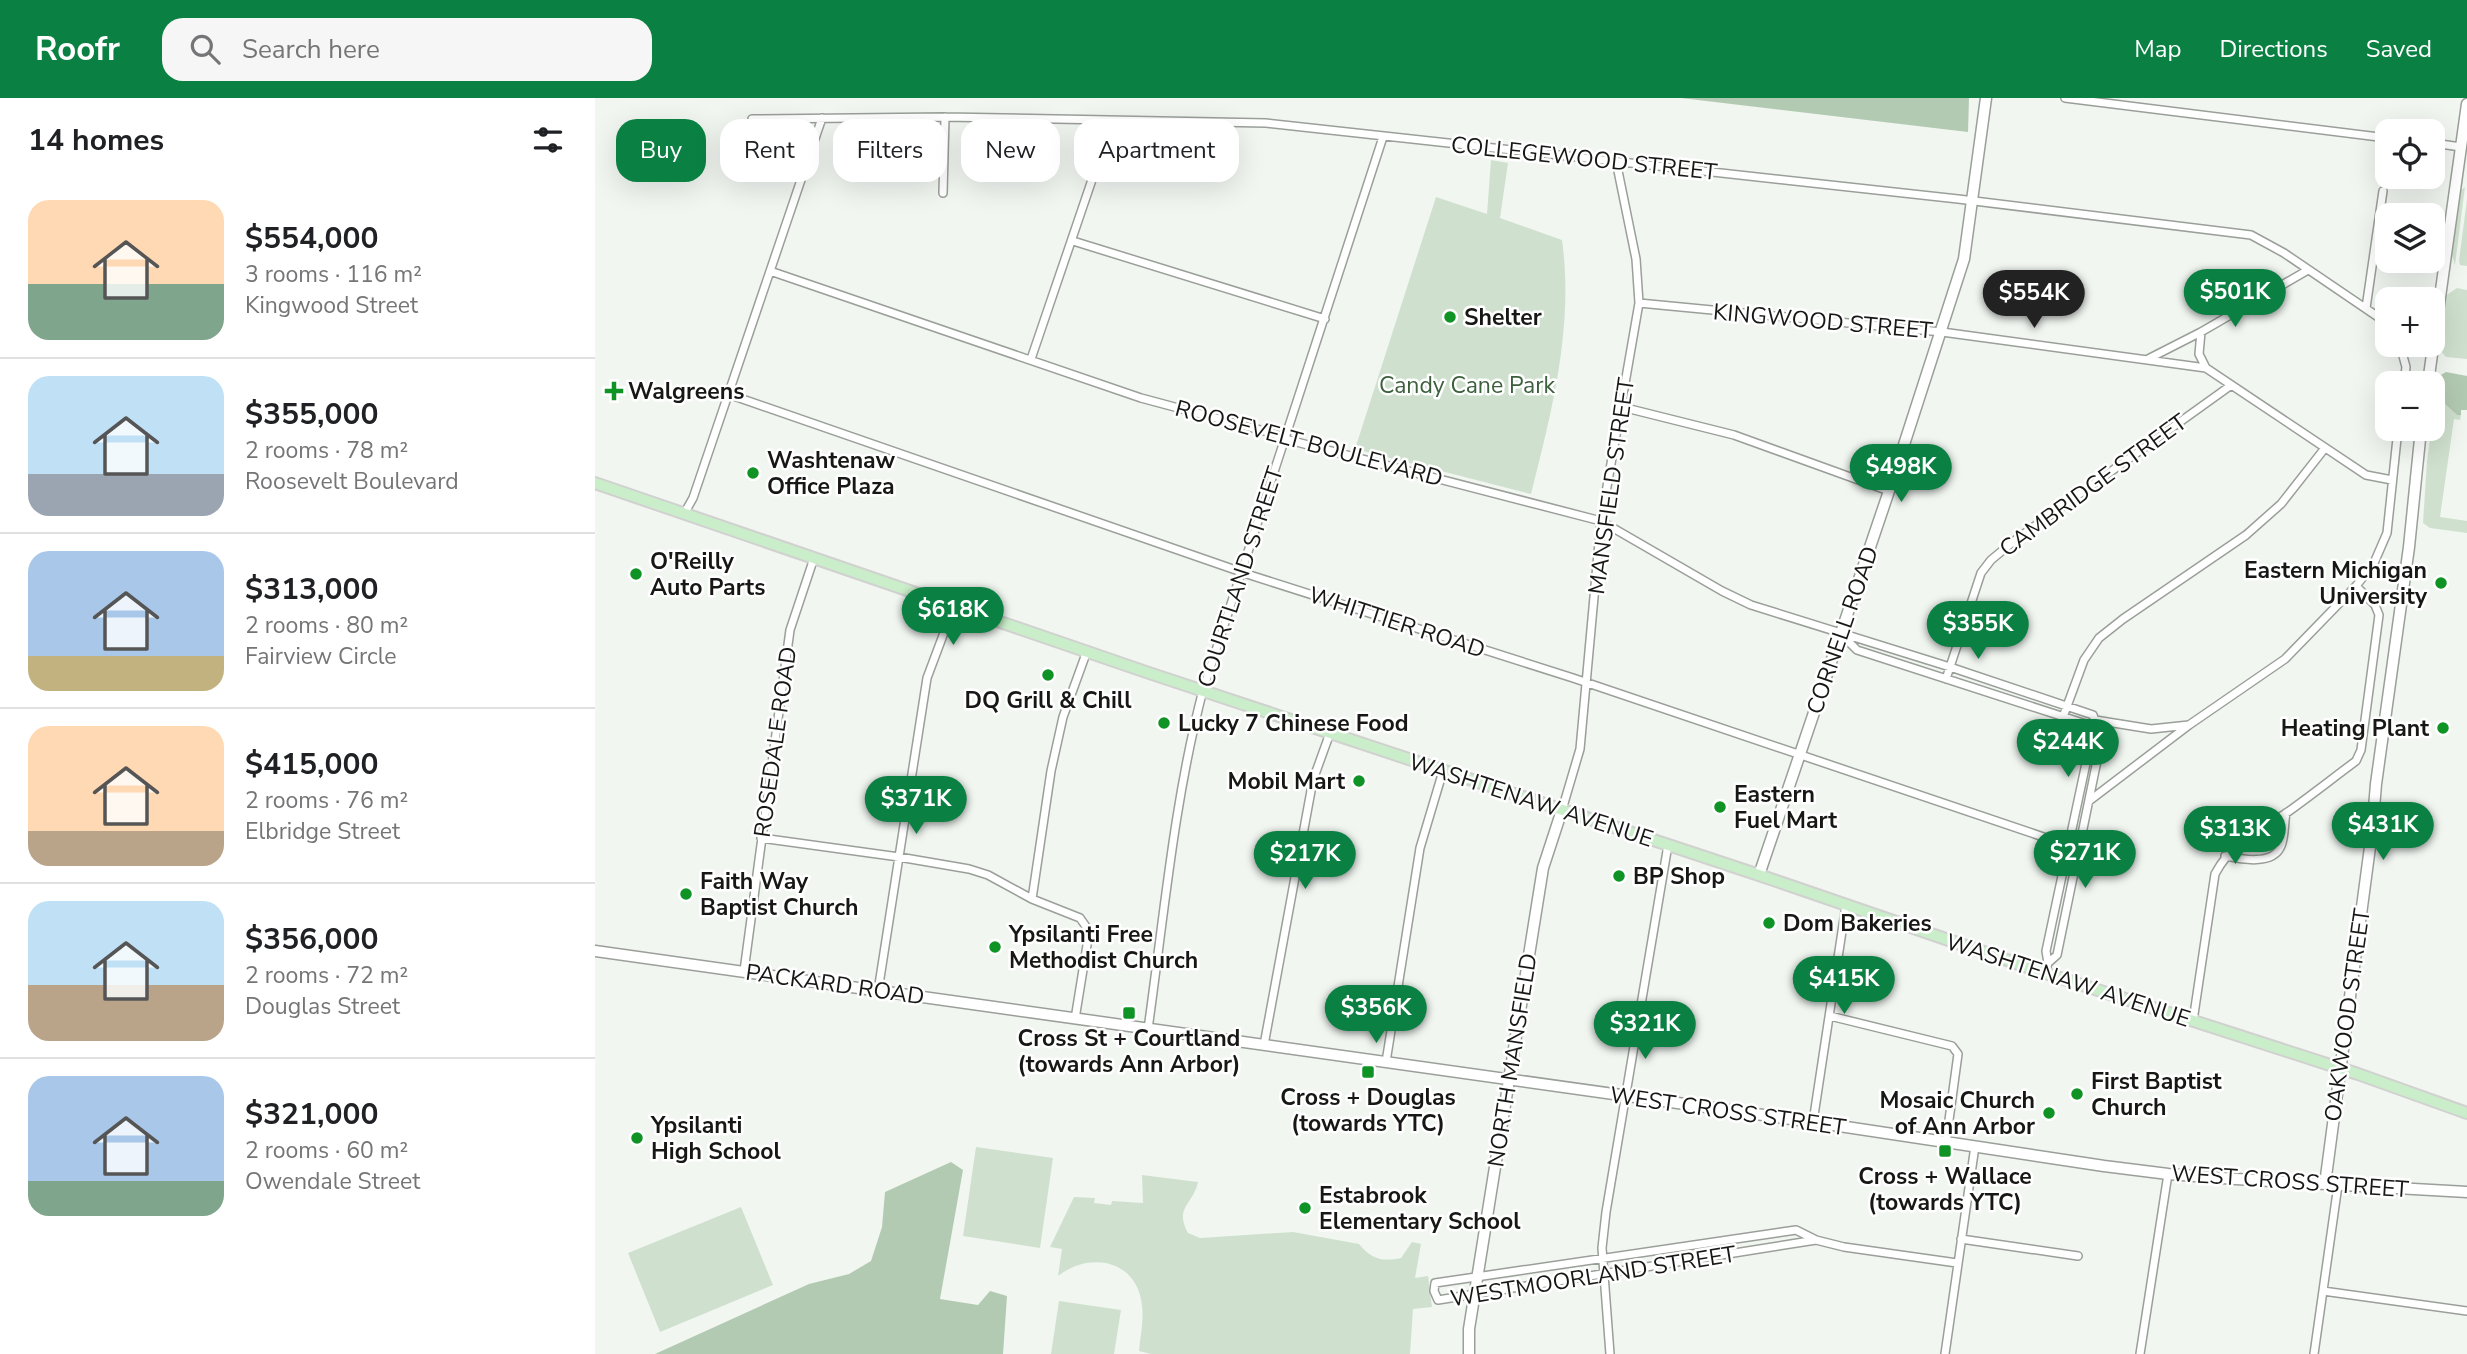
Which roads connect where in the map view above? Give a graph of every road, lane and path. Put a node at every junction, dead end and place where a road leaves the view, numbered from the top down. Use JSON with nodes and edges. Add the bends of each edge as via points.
{"nodes":[{"id":1,"x":1986,"y":98,"type":"edge"},
{"id":2,"x":2065,"y":98,"type":"edge"},
{"id":3,"x":2467,"y":104,"type":"edge"},
{"id":4,"x":946,"y":117,"type":"junction"},
{"id":5,"x":822,"y":118,"type":"junction"},
{"id":6,"x":752,"y":119,"type":"dead end"},
{"id":7,"x":1074,"y":120,"type":"edge"},
{"id":8,"x":1239,"y":121,"type":"edge"},
{"id":9,"x":1383,"y":137,"type":"junction"},
{"id":10,"x":2375,"y":137,"type":"edge"},
{"id":11,"x":2445,"y":145,"type":"edge"},
{"id":12,"x":2461,"y":147,"type":"junction"},
{"id":13,"x":1616,"y":161,"type":"junction"},
{"id":14,"x":1092,"y":182,"type":"edge"},
{"id":15,"x":2383,"y":191,"type":"dead end"},
{"id":16,"x":943,"y":193,"type":"dead end"},
{"id":17,"x":1973,"y":201,"type":"junction"},
{"id":18,"x":1073,"y":241,"type":"junction"},
{"id":19,"x":2308,"y":270,"type":"junction"},
{"id":20,"x":770,"y":271,"type":"junction"},
{"id":21,"x":1639,"y":303,"type":"junction"},
{"id":22,"x":2366,"y":308,"type":"junction"},
{"id":23,"x":2375,"y":314,"type":"edge"},
{"id":24,"x":1325,"y":319,"type":"junction"},
{"id":25,"x":1942,"y":332,"type":"junction"},
{"id":26,"x":2201,"y":332,"type":"junction"},
{"id":27,"x":1031,"y":359,"type":"junction"},
{"id":28,"x":2147,"y":360,"type":"junction"},
{"id":29,"x":2206,"y":368,"type":"junction"},
{"id":30,"x":2430,"y":371,"type":"edge"},
{"id":31,"x":2230,"y":386,"type":"junction"},
{"id":32,"x":727,"y":394,"type":"junction"},
{"id":33,"x":1622,"y":407,"type":"junction"},
{"id":34,"x":1285,"y":439,"type":"junction"},
{"id":35,"x":2397,"y":441,"type":"edge"},
{"id":36,"x":2420,"y":441,"type":"edge"},
{"id":37,"x":2325,"y":448,"type":"junction"},
{"id":38,"x":2392,"y":480,"type":"junction"},
{"id":39,"x":595,"y":484,"type":"edge"},
{"id":40,"x":1889,"y":491,"type":"junction"},
{"id":41,"x":684,"y":514,"type":"junction"},
{"id":42,"x":1601,"y":521,"type":"junction"},
{"id":43,"x":814,"y":558,"type":"junction"},
{"id":44,"x":1241,"y":572,"type":"junction"},
{"id":45,"x":2356,"y":586,"type":"junction"},
{"id":46,"x":954,"y":606,"type":"junction"},
{"id":47,"x":1840,"y":634,"type":"junction"},
{"id":48,"x":1087,"y":652,"type":"junction"},
{"id":49,"x":1950,"y":667,"type":"junction"},
{"id":50,"x":1946,"y":679,"type":"junction"},
{"id":51,"x":1586,"y":683,"type":"junction"},
{"id":52,"x":1203,"y":690,"type":"junction"},
{"id":53,"x":2067,"y":706,"type":"junction"},
{"id":54,"x":2063,"y":716,"type":"junction"},
{"id":55,"x":2095,"y":720,"type":"junction"},
{"id":56,"x":2105,"y":722,"type":"junction"},
{"id":57,"x":2189,"y":725,"type":"junction"},
{"id":58,"x":1329,"y":733,"type":"junction"},
{"id":59,"x":1800,"y":754,"type":"junction"},
{"id":60,"x":1443,"y":771,"type":"junction"},
{"id":61,"x":2078,"y":798,"type":"junction"},
{"id":62,"x":2089,"y":801,"type":"junction"},
{"id":63,"x":1562,"y":810,"type":"junction"},
{"id":64,"x":2286,"y":813,"type":"junction"},
{"id":65,"x":761,"y":838,"type":"junction"},
{"id":66,"x":1668,"y":845,"type":"junction"},
{"id":67,"x":2068,"y":846,"type":"junction"},
{"id":68,"x":2079,"y":849,"type":"junction"},
{"id":69,"x":2225,"y":856,"type":"junction"},
{"id":70,"x":899,"y":857,"type":"junction"},
{"id":71,"x":1759,"y":875,"type":"junction"},
{"id":72,"x":1032,"y":898,"type":"junction"},
{"id":73,"x":1846,"y":905,"type":"junction"},
{"id":74,"x":595,"y":951,"type":"edge"},
{"id":75,"x":2047,"y":968,"type":"junction"},
{"id":76,"x":744,"y":971,"type":"junction"},
{"id":77,"x":879,"y":991,"type":"junction"},
{"id":78,"x":1830,"y":1016,"type":"junction"},
{"id":79,"x":1075,"y":1019,"type":"junction"},
{"id":80,"x":2193,"y":1021,"type":"junction"},
{"id":81,"x":1148,"y":1029,"type":"junction"},
{"id":82,"x":1264,"y":1045,"type":"junction"},
{"id":83,"x":1386,"y":1062,"type":"junction"},
{"id":84,"x":2339,"y":1068,"type":"junction"},
{"id":85,"x":1509,"y":1079,"type":"junction"},
{"id":86,"x":1625,"y":1096,"type":"junction"},
{"id":87,"x":2467,"y":1113,"type":"edge"},
{"id":88,"x":1813,"y":1122,"type":"junction"},
{"id":89,"x":1946,"y":1142,"type":"junction"},
{"id":90,"x":1975,"y":1146,"type":"junction"},
{"id":91,"x":2168,"y":1174,"type":"junction"},
{"id":92,"x":2325,"y":1184,"type":"junction"},
{"id":93,"x":2338,"y":1185,"type":"junction"},
{"id":94,"x":2467,"y":1192,"type":"edge"},
{"id":95,"x":1961,"y":1239,"type":"junction"},
{"id":96,"x":1816,"y":1240,"type":"junction"},
{"id":97,"x":2078,"y":1255,"type":"dead end"},
{"id":98,"x":1603,"y":1258,"type":"junction"},
{"id":99,"x":1957,"y":1263,"type":"junction"},
{"id":100,"x":1603,"y":1275,"type":"junction"},
{"id":101,"x":1477,"y":1276,"type":"junction"},
{"id":102,"x":2323,"y":1291,"type":"junction"},
{"id":103,"x":1474,"y":1295,"type":"junction"},
{"id":104,"x":2467,"y":1311,"type":"edge"},
{"id":105,"x":1469,"y":1354,"type":"edge"},
{"id":106,"x":1610,"y":1354,"type":"edge"},
{"id":107,"x":1945,"y":1354,"type":"edge"},
{"id":108,"x":2140,"y":1354,"type":"edge"},
{"id":109,"x":2314,"y":1354,"type":"edge"}],
"edges":[{"from":1,"to":17,"type":"street","name":"CORNELL ROAD"},
{"from":2,"to":10,"type":"street"},
{"from":3,"to":12,"type":"street"},
{"from":4,"to":5,"type":"street","name":"COLLEGEWOOD STREET"},
{"from":4,"to":7,"type":"street","name":"COLLEGEWOOD STREET"},
{"from":4,"to":16,"type":"street"},
{"from":5,"to":6,"type":"street","name":"COLLEGEWOOD STREET"},
{"from":5,"to":20,"type":"street"},
{"from":8,"to":9,"type":"street","name":"COLLEGEWOOD STREET"},
{"from":9,"to":13,"type":"street","name":"COLLEGEWOOD STREET"},
{"from":9,"to":24,"type":"street","name":"COURTLAND STREET"},
{"from":11,"to":12,"type":"street"},
{"from":12,"to":30,"type":"street"},
{"from":13,"to":17,"type":"street","name":"COLLEGEWOOD STREET"},
{"from":13,"to":21,"type":"street","name":"MANSFIELD STREET","via":[[1636,259]]},
{"from":14,"to":18,"type":"street"},
{"from":15,"to":22,"type":"street"},
{"from":17,"to":19,"type":"street","name":"COLLEGEWOOD STREET","via":[[2251,235]]},
{"from":17,"to":25,"type":"street","name":"CORNELL ROAD","via":[[1964,259]]},
{"from":18,"to":24,"type":"street"},
{"from":18,"to":27,"type":"street"},
{"from":19,"to":22,"type":"street","name":"COLLEGEWOOD STREET"},
{"from":19,"to":26,"type":"street"},
{"from":20,"to":27,"type":"street","name":"ROOSEVELT BOULEVARD"},
{"from":20,"to":32,"type":"street"},
{"from":21,"to":25,"type":"street","name":"KINGWOOD STREET"},
{"from":21,"to":33,"type":"street","name":"MANSFIELD STREET"},
{"from":22,"to":23,"type":"street","name":"COLLEGEWOOD STREET"},
{"from":24,"to":34,"type":"street","name":"COURTLAND STREET"},
{"from":25,"to":28,"type":"street","name":"KINGWOOD STREET"},
{"from":25,"to":40,"type":"street","name":"CORNELL ROAD"},
{"from":26,"to":28,"type":"street"},
{"from":26,"to":29,"type":"street","via":[[2199,354]]},
{"from":27,"to":34,"type":"street","name":"ROOSEVELT BOULEVARD","via":[[1141,398]]},
{"from":28,"to":29,"type":"street","name":"KINGWOOD STREET"},
{"from":29,"to":31,"type":"street","name":"KINGWOOD STREET"},
{"from":31,"to":37,"type":"street","name":"KINGWOOD STREET"},
{"from":31,"to":49,"type":"street","name":"CAMBRIDGE STREET","via":[[1991,560],[1981,573]]},
{"from":32,"to":41,"type":"street"},
{"from":32,"to":44,"type":"street","name":"WHITTIER ROAD"},
{"from":33,"to":40,"type":"street","via":[[1734,435]]},
{"from":33,"to":42,"type":"street","name":"MANSFIELD STREET"},
{"from":34,"to":42,"type":"street","name":"ROOSEVELT BOULEVARD"},
{"from":34,"to":44,"type":"street","name":"COURTLAND STREET"},
{"from":35,"to":38,"type":"street"},
{"from":36,"to":84,"type":"street","name":"OAKWOOD STREET"},
{"from":37,"to":38,"type":"street","name":"KINGWOOD STREET","via":[[2366,475]]},
{"from":37,"to":53,"type":"street","via":[[2281,504],[2246,535],[2099,638],[2084,660]]},
{"from":38,"to":45,"type":"street","via":[[2387,533],[2374,563]]},
{"from":39,"to":41,"type":"main road","name":"WASHTENAW AVENUE"},
{"from":40,"to":47,"type":"street","name":"CORNELL ROAD"},
{"from":41,"to":43,"type":"main road","name":"WASHTENAW AVENUE"},
{"from":42,"to":47,"type":"street","name":"ROOSEVELT BOULEVARD","via":[[1741,600]]},
{"from":42,"to":51,"type":"street","name":"MANSFIELD STREET"},
{"from":43,"to":46,"type":"main road","name":"WASHTENAW AVENUE"},
{"from":43,"to":65,"type":"street","name":"ROSEDALE ROAD","via":[[790,630]]},
{"from":44,"to":51,"type":"street","name":"WHITTIER ROAD"},
{"from":44,"to":52,"type":"street","name":"COURTLAND STREET"},
{"from":45,"to":57,"type":"street","via":[[2285,659]]},
{"from":45,"to":64,"type":"street","via":[[2379,615],[2361,750],[2356,761]]},
{"from":46,"to":48,"type":"main road","name":"WASHTENAW AVENUE"},
{"from":46,"to":70,"type":"street","via":[[927,678]]},
{"from":47,"to":49,"type":"street","name":"ROOSEVELT BOULEVARD"},
{"from":47,"to":50,"type":"street","name":"ROOSEVELT BOULEVARD","via":[[1857,650]]},
{"from":47,"to":59,"type":"street","name":"CORNELL ROAD"},
{"from":48,"to":52,"type":"main road","name":"WASHTENAW AVENUE"},
{"from":48,"to":72,"type":"street","via":[[1062,724]]},
{"from":49,"to":50,"type":"street","name":"CAMBRIDGE STREET"},
{"from":49,"to":53,"type":"street","name":"ROOSEVELT BOULEVARD"},
{"from":50,"to":54,"type":"street","name":"ROOSEVELT BOULEVARD"},
{"from":51,"to":59,"type":"street","name":"WHITTIER ROAD"},
{"from":51,"to":63,"type":"street","name":"MANSFIELD STREET","via":[[1577,763]]},
{"from":52,"to":58,"type":"main road","name":"WASHTENAW AVENUE"},
{"from":52,"to":81,"type":"street","name":"COURTLAND STREET","via":[[1179,797]]},
{"from":53,"to":54,"type":"street"},
{"from":53,"to":55,"type":"street","name":"ROOSEVELT BOULEVARD","via":[[2093,715]]},
{"from":54,"to":55,"type":"street","name":"ROOSEVELT BOULEVARD","via":[[2089,725]]},
{"from":55,"to":56,"type":"street","name":"ROOSEVELT BOULEVARD"},
{"from":55,"to":61,"type":"street"},
{"from":56,"to":57,"type":"street","name":"ROOSEVELT BOULEVARD","via":[[2151,729]]},
{"from":56,"to":62,"type":"street"},
{"from":57,"to":62,"type":"street"},
{"from":58,"to":60,"type":"main road","name":"WASHTENAW AVENUE"},
{"from":58,"to":82,"type":"street","via":[[1308,800]]},
{"from":59,"to":67,"type":"street","name":"WHITTIER ROAD"},
{"from":59,"to":71,"type":"street","name":"CORNELL ROAD"},
{"from":60,"to":63,"type":"main road","name":"WASHTENAW AVENUE"},
{"from":60,"to":83,"type":"street","via":[[1420,848]]},
{"from":61,"to":62,"type":"street"},
{"from":61,"to":67,"type":"street"},
{"from":62,"to":68,"type":"street"},
{"from":63,"to":66,"type":"main road","name":"WASHTENAW AVENUE"},
{"from":63,"to":85,"type":"street","name":"NORTH MANSFIELD","via":[[1543,868]]},
{"from":64,"to":69,"type":"street"},
{"from":64,"to":69,"type":"street","via":[[2276,853],[2251,860]]},
{"from":65,"to":70,"type":"street"},
{"from":65,"to":76,"type":"street","name":"ROSEDALE ROAD"},
{"from":66,"to":71,"type":"main road","name":"WASHTENAW AVENUE"},
{"from":66,"to":86,"type":"street"},
{"from":67,"to":68,"type":"street","name":"WHITTIER ROAD"},
{"from":67,"to":75,"type":"street","via":[[2046,951]]},
{"from":68,"to":75,"type":"street","via":[[2057,955]]},
{"from":69,"to":80,"type":"street","via":[[2215,874]]},
{"from":70,"to":72,"type":"street","via":[[979,872]]},
{"from":70,"to":77,"type":"street"},
{"from":71,"to":73,"type":"main road","name":"WASHTENAW AVENUE"},
{"from":72,"to":79,"type":"street","via":[[1080,918],[1087,928]]},
{"from":73,"to":75,"type":"main road","name":"WASHTENAW AVENUE"},
{"from":73,"to":78,"type":"street"},
{"from":74,"to":76,"type":"street","name":"PACKARD ROAD"},
{"from":75,"to":80,"type":"main road","name":"WASHTENAW AVENUE"},
{"from":76,"to":77,"type":"street","name":"PACKARD ROAD"},
{"from":77,"to":79,"type":"street","name":"PACKARD ROAD"},
{"from":78,"to":88,"type":"street"},
{"from":78,"to":89,"type":"street","via":[[1952,1046],[1958,1054]]},
{"from":79,"to":81,"type":"street","name":"WEST CROSS STREET"},
{"from":80,"to":84,"type":"main road","name":"WASHTENAW AVENUE"},
{"from":81,"to":82,"type":"street","name":"WEST CROSS STREET"},
{"from":82,"to":83,"type":"street","name":"WEST CROSS STREET"},
{"from":83,"to":85,"type":"street","name":"WEST CROSS STREET"},
{"from":84,"to":87,"type":"main road","name":"WASHTENAW AVENUE"},
{"from":84,"to":92,"type":"street","name":"OAKWOOD STREET"},
{"from":85,"to":86,"type":"street","name":"WEST CROSS STREET"},
{"from":85,"to":101,"type":"street","name":"NORTH MANSFIELD"},
{"from":86,"to":88,"type":"street","name":"WEST CROSS STREET"},
{"from":86,"to":98,"type":"street"},
{"from":88,"to":89,"type":"street","name":"WEST CROSS STREET"},
{"from":89,"to":90,"type":"street","name":"WEST CROSS STREET"},
{"from":90,"to":91,"type":"street","name":"WEST CROSS STREET"},
{"from":90,"to":95,"type":"street"},
{"from":91,"to":92,"type":"street","name":"WEST CROSS STREET"},
{"from":91,"to":108,"type":"street"},
{"from":92,"to":93,"type":"street","name":"WEST CROSS STREET"},
{"from":93,"to":94,"type":"street","name":"WEST CROSS STREET"},
{"from":93,"to":102,"type":"street"},
{"from":95,"to":97,"type":"street"},
{"from":95,"to":99,"type":"street"},
{"from":96,"to":98,"type":"street","name":"WESTMOORLAND STREET","via":[[1796,1230]]},
{"from":96,"to":99,"type":"street","name":"WESTMOORLAND STREET"},
{"from":96,"to":100,"type":"street","name":"WESTMOORLAND STREET"},
{"from":98,"to":100,"type":"street"},
{"from":98,"to":101,"type":"street","name":"WESTMOORLAND STREET"},
{"from":99,"to":107,"type":"street"},
{"from":100,"to":103,"type":"street","name":"WESTMOORLAND STREET"},
{"from":100,"to":106,"type":"street"},
{"from":101,"to":103,"type":"street","name":"NORTH MANSFIELD"},
{"from":101,"to":103,"type":"street","name":"WESTMOORLAND STREET","via":[[1435,1283],[1438,1300]]},
{"from":102,"to":104,"type":"street"},
{"from":102,"to":109,"type":"street"},
{"from":103,"to":105,"type":"street","name":"NORTH MANSFIELD"}]}
